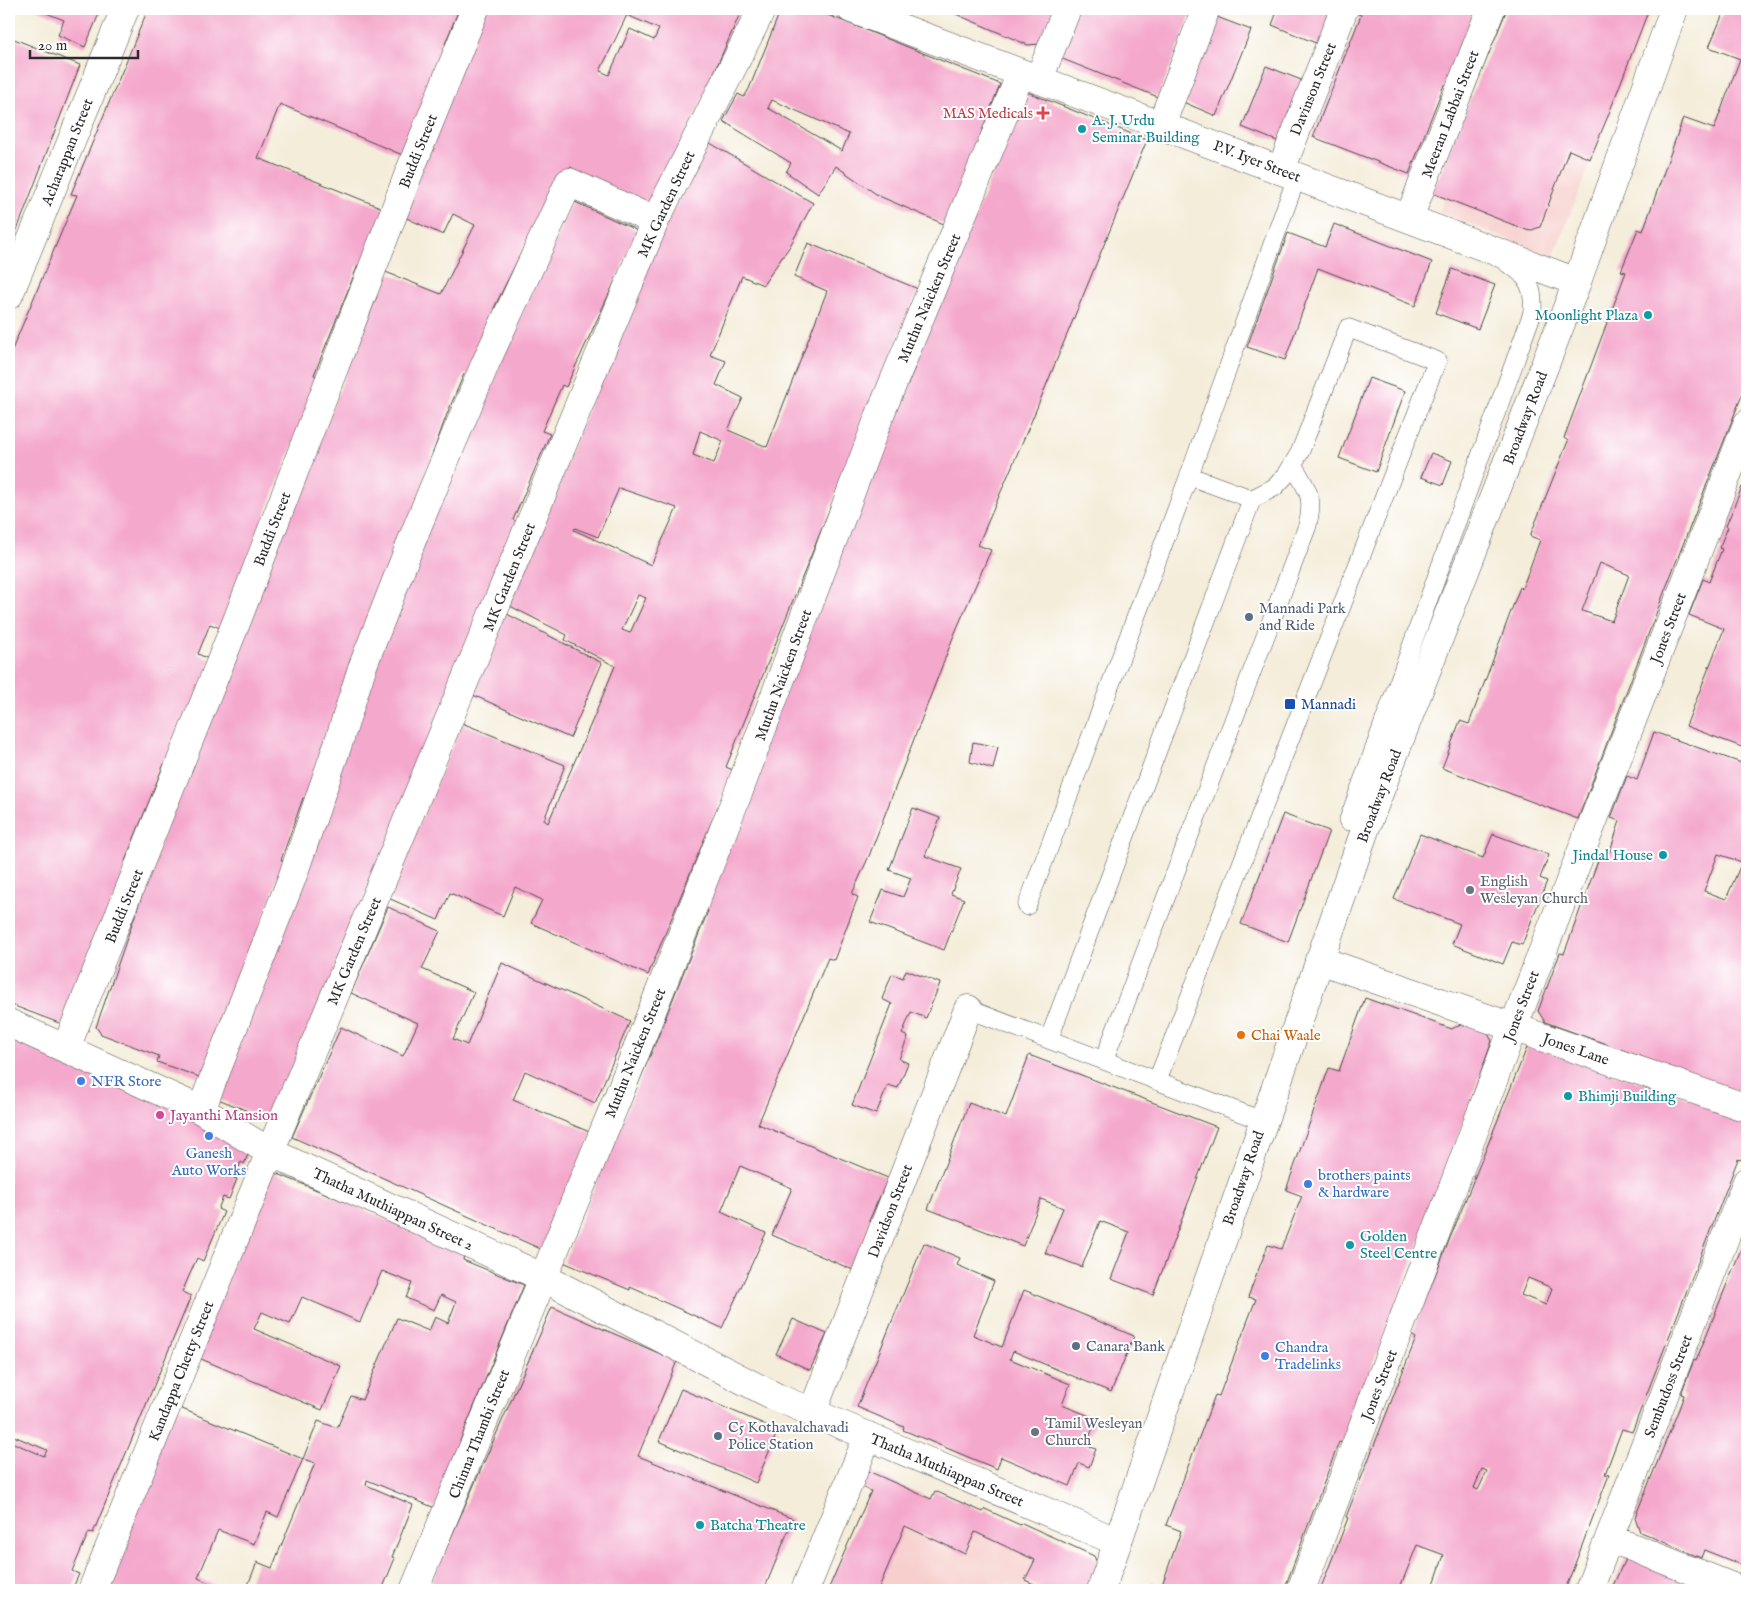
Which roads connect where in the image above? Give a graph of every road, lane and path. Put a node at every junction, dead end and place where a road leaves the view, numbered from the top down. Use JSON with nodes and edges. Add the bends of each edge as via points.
{"nodes":[{"id":1,"x":125,"y":9,"type":"edge"},
{"id":2,"x":475,"y":9,"type":"edge"},
{"id":3,"x":762,"y":9,"type":"edge"},
{"id":4,"x":852,"y":9,"type":"edge"},
{"id":5,"x":1067,"y":9,"type":"edge"},
{"id":6,"x":1206,"y":9,"type":"edge"},
{"id":7,"x":1344,"y":9,"type":"edge"},
{"id":8,"x":1491,"y":9,"type":"edge"},
{"id":9,"x":1674,"y":9,"type":"edge"},
{"id":10,"x":890,"y":15,"type":"edge"},
{"id":11,"x":1030,"y":76,"type":"junction"},
{"id":12,"x":1161,"y":125,"type":"junction"},
{"id":13,"x":1291,"y":176,"type":"junction"},
{"id":14,"x":1409,"y":218,"type":"junction"},
{"id":15,"x":655,"y":221,"type":"junction"},
{"id":16,"x":1578,"y":282,"type":"junction"},
{"id":17,"x":9,"y":295,"type":"edge"},
{"id":18,"x":1747,"y":424,"type":"edge"},
{"id":19,"x":1293,"y":465,"type":"junction"},
{"id":20,"x":1189,"y":476,"type":"junction"},
{"id":21,"x":1252,"y":499,"type":"junction"},
{"id":22,"x":1348,"y":821,"type":"dead end"},
{"id":23,"x":1027,"y":906,"type":"dead end"},
{"id":24,"x":1320,"y":960,"type":"junction"},
{"id":25,"x":968,"y":1009,"type":"joint"},
{"id":26,"x":9,"y":1023,"type":"edge"},
{"id":27,"x":1513,"y":1028,"type":"junction"},
{"id":28,"x":1049,"y":1039,"type":"junction"},
{"id":29,"x":66,"y":1048,"type":"junction"},
{"id":30,"x":1104,"y":1060,"type":"junction"},
{"id":31,"x":1157,"y":1081,"type":"junction"},
{"id":32,"x":1747,"y":1108,"type":"edge"},
{"id":33,"x":201,"y":1110,"type":"junction"},
{"id":34,"x":1263,"y":1121,"type":"junction"},
{"id":35,"x":270,"y":1152,"type":"junction"},
{"id":36,"x":1747,"y":1181,"type":"edge"},
{"id":37,"x":544,"y":1278,"type":"junction"},
{"id":38,"x":776,"y":1397,"type":"joint"},
{"id":39,"x":812,"y":1413,"type":"junction"},
{"id":40,"x":868,"y":1436,"type":"junction"},
{"id":41,"x":1609,"y":1538,"type":"junction"},
{"id":42,"x":1118,"y":1542,"type":"junction"},
{"id":43,"x":92,"y":1590,"type":"edge"},
{"id":44,"x":414,"y":1590,"type":"edge"},
{"id":45,"x":805,"y":1590,"type":"edge"},
{"id":46,"x":1101,"y":1590,"type":"edge"},
{"id":47,"x":1302,"y":1590,"type":"edge"},
{"id":48,"x":1589,"y":1590,"type":"edge"},
{"id":49,"x":1740,"y":1590,"type":"edge"}],
"edges":[{"from":1,"to":17,"type":"street","name":"Acharappan Street"},
{"from":2,"to":29,"type":"street","name":"Buddi Street","via":[[229,642]]},
{"from":3,"to":15,"type":"street","name":"MK Garden Street"},
{"from":4,"to":10,"type":"street","name":"P.V. Iyer Street"},
{"from":5,"to":11,"type":"street","name":"Muthu Naicken Street"},
{"from":6,"to":12,"type":"street"},
{"from":7,"to":13,"type":"street","name":"Davinson Street"},
{"from":8,"to":14,"type":"street","name":"Meeran Labbai Street"},
{"from":9,"to":16,"type":"street","name":"Broadway Road"},
{"from":10,"to":11,"type":"street","name":"P.V. Iyer Street"},
{"from":11,"to":12,"type":"street","name":"P.V. Iyer Street"},
{"from":11,"to":37,"type":"street","name":"Muthu Naicken Street","via":[[879,417],[742,783]]},
{"from":12,"to":13,"type":"street","name":"P.V. Iyer Street"},
{"from":13,"to":14,"type":"street","name":"P.V. Iyer Street"},
{"from":13,"to":20,"type":"lane"},
{"from":13,"to":22,"type":"lane","via":[[1520,270],[1527,279],[1533,305]]},
{"from":14,"to":16,"type":"street","name":"P.V. Iyer Street"},
{"from":15,"to":33,"type":"street","via":[[569,182],[486,362],[418,525],[362,668],[292,878]]},
{"from":15,"to":35,"type":"street","name":"MK Garden Street"},
{"from":16,"to":24,"type":"street","name":"Broadway Road","via":[[1366,827]]},
{"from":18,"to":27,"type":"street","name":"Jones Street"},
{"from":19,"to":21,"type":"lane","via":[[1275,487]]},
{"from":19,"to":30,"type":"lane","via":[[1311,499],[1307,527]]},
{"from":19,"to":31,"type":"lane","via":[[1348,328],[1437,361]]},
{"from":20,"to":21,"type":"lane"},
{"from":20,"to":23,"type":"lane"},
{"from":21,"to":28,"type":"lane"},
{"from":24,"to":27,"type":"street","name":"Jones Lane"},
{"from":24,"to":34,"type":"street","name":"Broadway Road"},
{"from":25,"to":28,"type":"lane"},
{"from":25,"to":39,"type":"street","name":"Davidson Street"},
{"from":26,"to":29,"type":"street","name":"Thatha Muthiappan Street 2"},
{"from":27,"to":32,"type":"street","name":"Jones Lane"},
{"from":27,"to":47,"type":"street","name":"Jones Street"},
{"from":28,"to":30,"type":"lane"},
{"from":29,"to":33,"type":"street","name":"Thatha Muthiappan Street 2"},
{"from":30,"to":31,"type":"lane"},
{"from":31,"to":34,"type":"lane"},
{"from":33,"to":35,"type":"street","name":"Thatha Muthiappan Street 2"},
{"from":34,"to":42,"type":"street","name":"Broadway Road"},
{"from":35,"to":37,"type":"street","name":"Thatha Muthiappan Street 2"},
{"from":35,"to":43,"type":"street","name":"Kandappa Chetty Street"},
{"from":36,"to":41,"type":"street","name":"Sembudoss Street"},
{"from":37,"to":38,"type":"street","name":"Thatha Muthiappan Street 2"},
{"from":37,"to":44,"type":"street","name":"Chinna Thambi Street"},
{"from":38,"to":39,"type":"street","name":"Thatha Muthiappan Street"},
{"from":39,"to":40,"type":"street","name":"Thatha Muthiappan Street"},
{"from":40,"to":42,"type":"street","name":"Thatha Muthiappan Street"},
{"from":40,"to":45,"type":"street"},
{"from":41,"to":48,"type":"street","name":"Sembudoss Street"},
{"from":41,"to":49,"type":"street"},
{"from":42,"to":46,"type":"street","name":"Broadway Road"}]}
